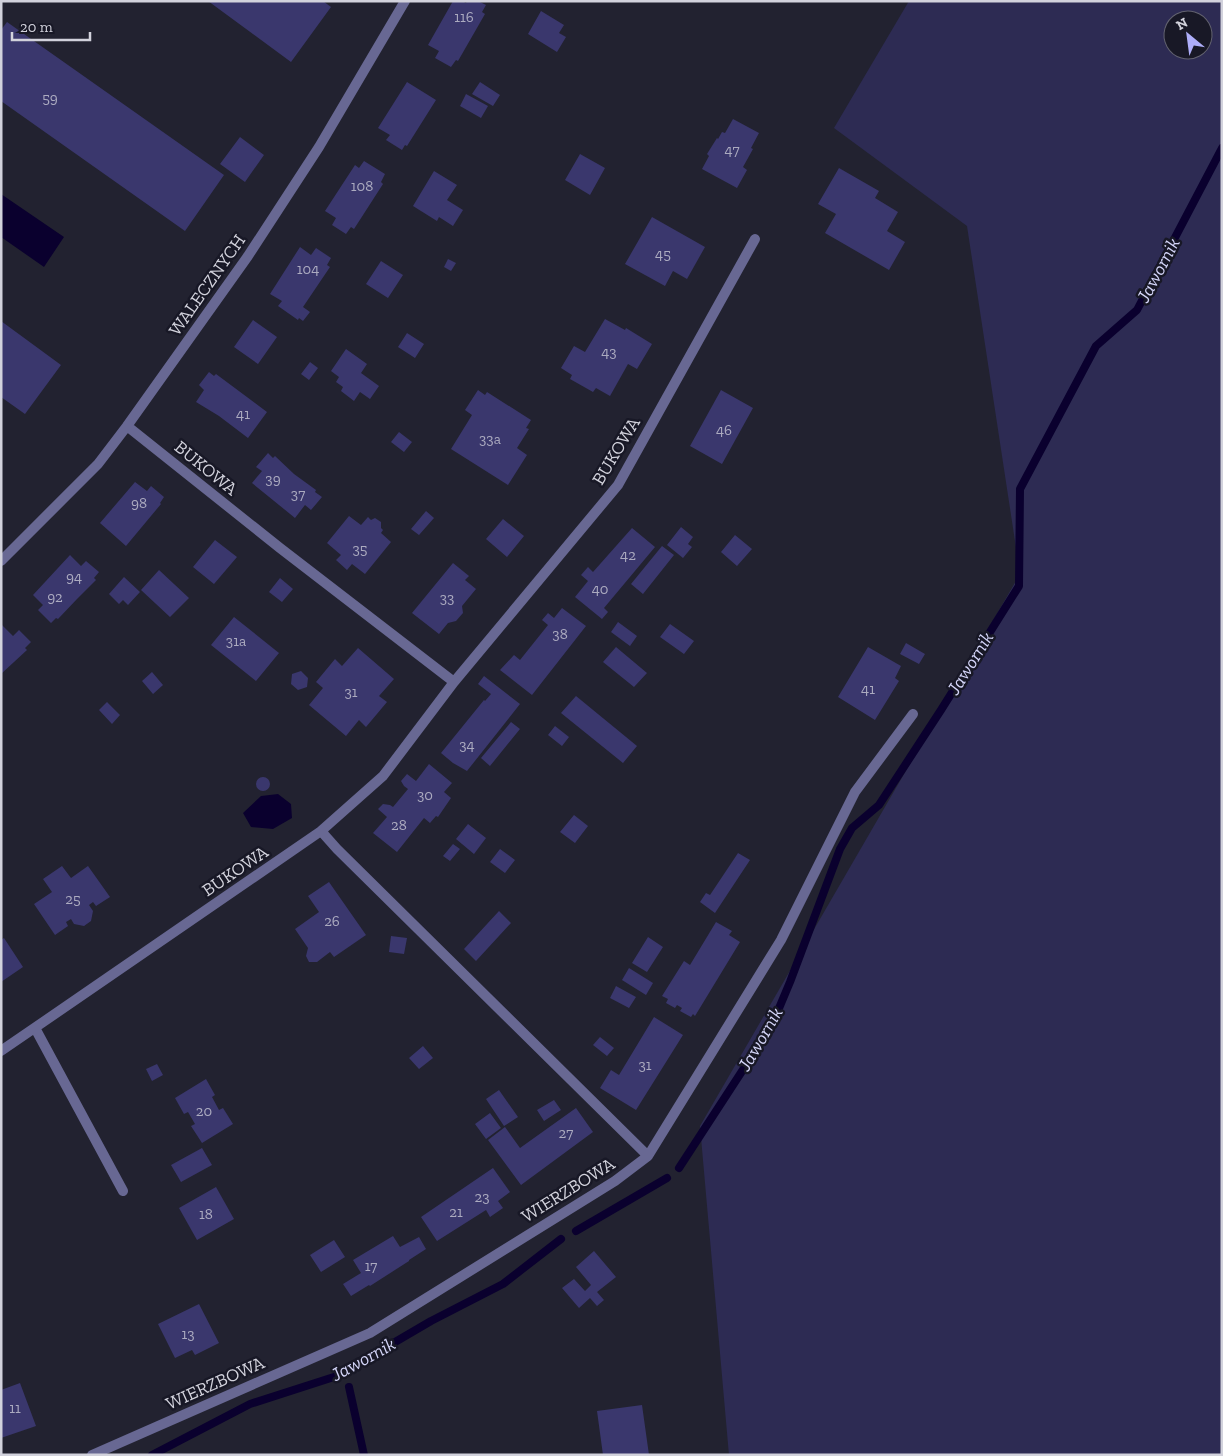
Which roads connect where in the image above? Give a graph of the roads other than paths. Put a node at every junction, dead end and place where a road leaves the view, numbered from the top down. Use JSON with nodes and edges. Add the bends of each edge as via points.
{"nodes":[{"id":1,"x":405,"y":1,"type":"edge"},
{"id":2,"x":755,"y":239,"type":"dead end"},
{"id":3,"x":127,"y":426,"type":"junction"},
{"id":4,"x":1,"y":561,"type":"edge"},
{"id":5,"x":454,"y":682,"type":"junction"},
{"id":6,"x":913,"y":714,"type":"dead end"},
{"id":7,"x":320,"y":831,"type":"junction"},
{"id":8,"x":34,"y":1028,"type":"junction"},
{"id":9,"x":1,"y":1051,"type":"edge"},
{"id":10,"x":648,"y":1156,"type":"junction"},
{"id":11,"x":123,"y":1191,"type":"dead end"},
{"id":12,"x":92,"y":1455,"type":"edge"}],
"edges":[{"from":1,"to":3,"type":"street","name":"WALECZNYCH","via":[[315,154],[248,256]]},
{"from":2,"to":5,"type":"street","name":"BUKOWA","via":[[618,485]]},
{"from":3,"to":4,"type":"street","name":"WALECZNYCH","via":[[98,464]]},
{"from":3,"to":5,"type":"street","name":"BUKOWA"},
{"from":5,"to":7,"type":"street","name":"BUKOWA","via":[[383,776]]},
{"from":6,"to":10,"type":"street","via":[[855,792],[780,940]]},
{"from":7,"to":8,"type":"street","name":"BUKOWA"},
{"from":7,"to":10,"type":"street","name":"WIERZBOWA"},
{"from":8,"to":9,"type":"street","name":"BUKOWA"},
{"from":8,"to":11,"type":"street"},
{"from":10,"to":12,"type":"street","name":"WIERZBOWA","via":[[615,1180],[370,1333]]}]}
